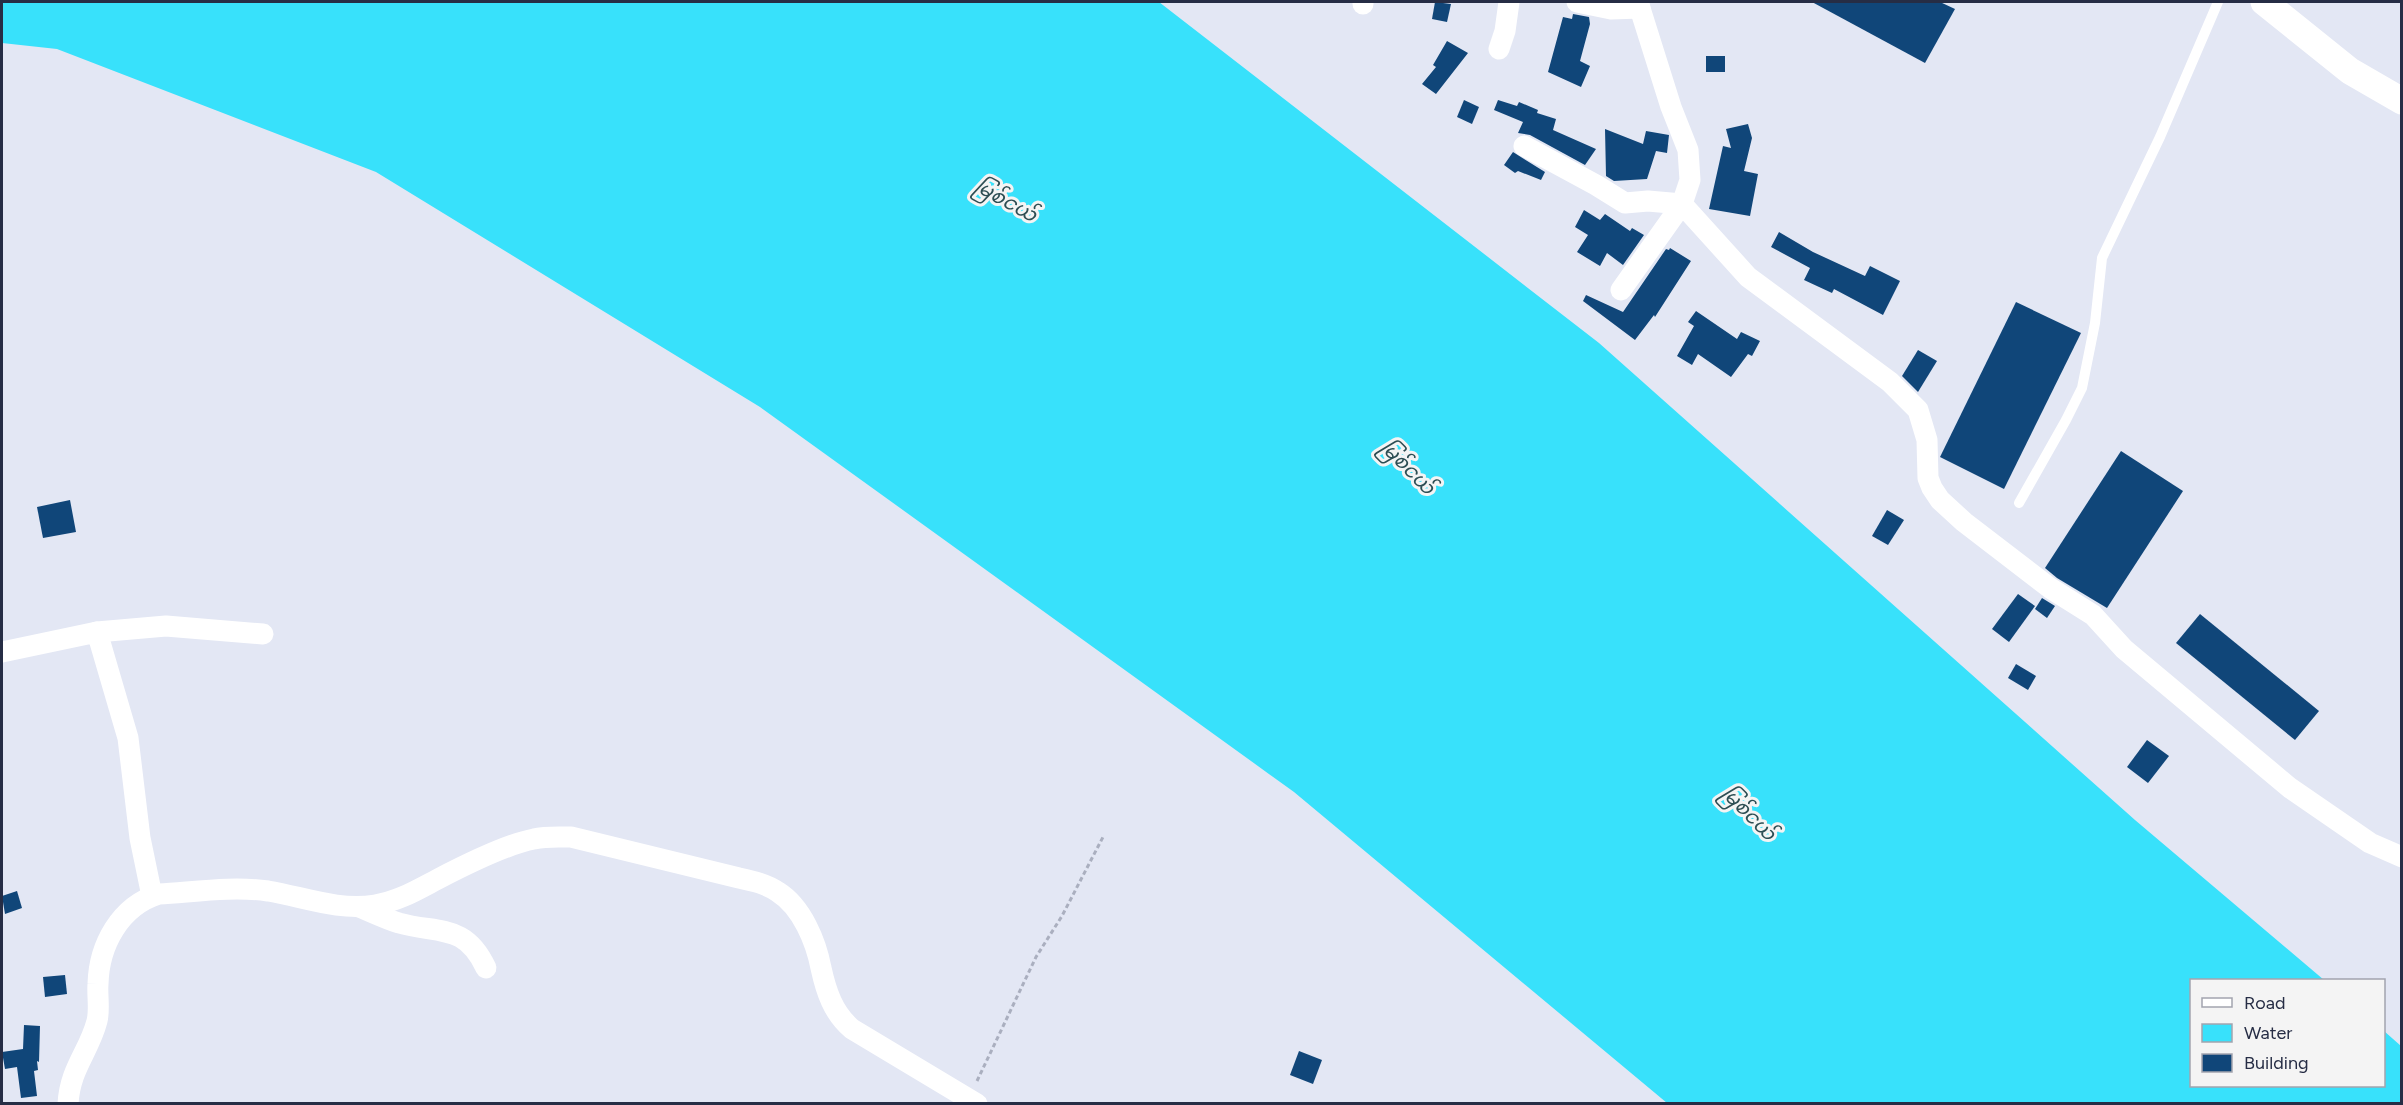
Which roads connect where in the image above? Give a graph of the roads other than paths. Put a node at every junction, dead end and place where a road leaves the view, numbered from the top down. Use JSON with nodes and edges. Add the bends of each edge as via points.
{"nodes":[{"id":1,"x":1509,"y":2,"type":"edge"},
{"id":2,"x":1577,"y":2,"type":"edge"},
{"id":3,"x":2218,"y":2,"type":"edge"},
{"id":4,"x":2265,"y":2,"type":"edge"},
{"id":5,"x":1639,"y":5,"type":"edge"},
{"id":6,"x":1499,"y":49,"type":"dead end"},
{"id":7,"x":2402,"y":101,"type":"edge"},
{"id":8,"x":1524,"y":146,"type":"dead end"},
{"id":9,"x":1682,"y":204,"type":"junction"},
{"id":10,"x":1621,"y":290,"type":"dead end"},
{"id":11,"x":2019,"y":503,"type":"dead end"},
{"id":12,"x":96,"y":632,"type":"junction"},
{"id":13,"x":263,"y":634,"type":"dead end"},
{"id":14,"x":2,"y":652,"type":"edge"},
{"id":15,"x":2402,"y":857,"type":"edge"},
{"id":16,"x":153,"y":896,"type":"junction"},
{"id":17,"x":358,"y":907,"type":"junction"},
{"id":18,"x":486,"y":968,"type":"dead end"},
{"id":19,"x":973,"y":1101,"type":"edge"},
{"id":20,"x":68,"y":1104,"type":"edge"}],
"edges":[{"from":1,"to":6,"type":"street"},
{"from":2,"to":5,"type":"street","via":[[1611,9]]},
{"from":3,"to":11,"type":"lane","via":[[2102,258],[2082,388]]},
{"from":4,"to":7,"type":"street","via":[[2350,71]]},
{"from":5,"to":9,"type":"street","via":[[1688,150],[1690,180]]},
{"from":8,"to":9,"type":"street","via":[[1625,203]]},
{"from":9,"to":10,"type":"street"},
{"from":9,"to":15,"type":"street","via":[[1748,277],[1890,382],[1918,410],[1927,440],[1932,488],[1964,522],[2050,588],[2093,615],[2124,649],[2290,788],[2370,843]]},
{"from":12,"to":13,"type":"street","via":[[166,626]]},
{"from":12,"to":14,"type":"street"},
{"from":12,"to":16,"type":"street","via":[[128,738],[140,838]]},
{"from":16,"to":17,"type":"street","via":[[244,889]]},
{"from":16,"to":20,"type":"street","via":[[135,905],[109,936],[98,982],[96,1022],[73,1073]]},
{"from":17,"to":18,"type":"street","via":[[399,923],[460,936],[478,951]]},
{"from":17,"to":19,"type":"street","via":[[398,899],[511,847],[555,837],[570,837],[764,884],[789,900],[804,924],[815,946],[828,994],[842,1020]]}]}
